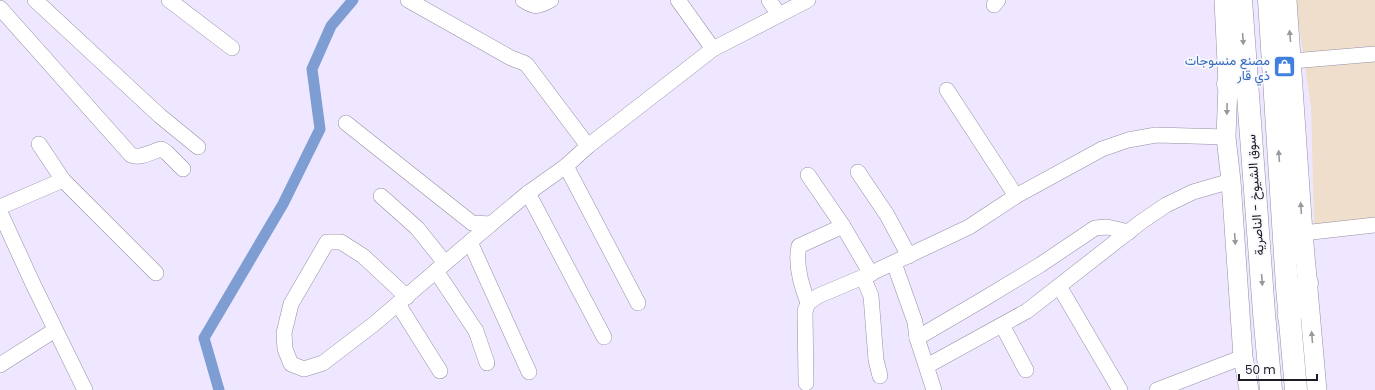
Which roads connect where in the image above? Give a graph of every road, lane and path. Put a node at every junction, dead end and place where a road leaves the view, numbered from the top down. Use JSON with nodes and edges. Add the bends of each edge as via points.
{"nodes":[{"id":1,"x":35,"y":0,"type":"edge"},
{"id":2,"x":169,"y":0,"type":"edge"},
{"id":3,"x":408,"y":0,"type":"edge"},
{"id":4,"x":523,"y":0,"type":"edge"},
{"id":5,"x":550,"y":0,"type":"edge"},
{"id":6,"x":678,"y":0,"type":"edge"},
{"id":7,"x":769,"y":0,"type":"edge"},
{"id":8,"x":808,"y":0,"type":"edge"},
{"id":9,"x":1224,"y":0,"type":"edge"},
{"id":10,"x":1241,"y":0,"type":"edge"},
{"id":11,"x":1269,"y":0,"type":"edge"},
{"id":12,"x":1287,"y":0,"type":"edge"},
{"id":13,"x":0,"y":8,"type":"edge"},
{"id":14,"x":779,"y":15,"type":"junction"},
{"id":15,"x":232,"y":48,"type":"dead end"},
{"id":16,"x":713,"y":49,"type":"junction"},
{"id":17,"x":1375,"y":54,"type":"edge"},
{"id":18,"x":1245,"y":61,"type":"junction"},
{"id":19,"x":1292,"y":61,"type":"junction"},
{"id":20,"x":1228,"y":84,"type":"junction"},
{"id":21,"x":947,"y":90,"type":"dead end"},
{"id":22,"x":346,"y":123,"type":"dead end"},
{"id":23,"x":1226,"y":137,"type":"junction"},
{"id":24,"x":39,"y":144,"type":"dead end"},
{"id":25,"x":588,"y":146,"type":"junction"},
{"id":26,"x":198,"y":147,"type":"dead end"},
{"id":27,"x":566,"y":166,"type":"junction"},
{"id":28,"x":183,"y":169,"type":"dead end"},
{"id":29,"x":858,"y":172,"type":"dead end"},
{"id":30,"x":808,"y":175,"type":"dead end"},
{"id":31,"x":63,"y":180,"type":"junction"},
{"id":32,"x":1231,"y":181,"type":"junction"},
{"id":33,"x":528,"y":193,"type":"junction"},
{"id":34,"x":381,"y":196,"type":"dead end"},
{"id":35,"x":1016,"y":196,"type":"junction"},
{"id":36,"x":0,"y":207,"type":"edge"},
{"id":37,"x":0,"y":212,"type":"edge"},
{"id":38,"x":491,"y":224,"type":"junction"},
{"id":39,"x":1375,"y":225,"type":"edge"},
{"id":40,"x":843,"y":226,"type":"junction"},
{"id":41,"x":1130,"y":232,"type":"junction"},
{"id":42,"x":1303,"y":233,"type":"junction"},
{"id":43,"x":470,"y":242,"type":"junction"},
{"id":44,"x":910,"y":256,"type":"junction"},
{"id":45,"x":894,"y":263,"type":"junction"},
{"id":46,"x":441,"y":267,"type":"junction"},
{"id":47,"x":156,"y":273,"type":"dead end"},
{"id":48,"x":867,"y":276,"type":"junction"},
{"id":49,"x":1307,"y":283,"type":"junction"},
{"id":50,"x":1059,"y":286,"type":"junction"},
{"id":51,"x":402,"y":301,"type":"junction"},
{"id":52,"x":808,"y":302,"type":"junction"},
{"id":53,"x":638,"y":303,"type":"dead end"},
{"id":54,"x":1289,"y":317,"type":"junction"},
{"id":55,"x":1002,"y":325,"type":"junction"},
{"id":56,"x":55,"y":330,"type":"junction"},
{"id":57,"x":604,"y":337,"type":"dead end"},
{"id":58,"x":916,"y":338,"type":"junction"},
{"id":59,"x":1243,"y":357,"type":"junction"},
{"id":60,"x":487,"y":364,"type":"dead end"},
{"id":61,"x":0,"y":366,"type":"edge"},
{"id":62,"x":927,"y":366,"type":"junction"},
{"id":63,"x":1026,"y":370,"type":"dead end"},
{"id":64,"x":440,"y":372,"type":"dead end"},
{"id":65,"x":529,"y":372,"type":"dead end"},
{"id":66,"x":880,"y":376,"type":"dead end"},
{"id":67,"x":806,"y":383,"type":"dead end"},
{"id":68,"x":85,"y":390,"type":"edge"},
{"id":69,"x":934,"y":390,"type":"edge"},
{"id":70,"x":1120,"y":390,"type":"edge"},
{"id":71,"x":1157,"y":390,"type":"edge"},
{"id":72,"x":1248,"y":390,"type":"edge"},
{"id":73,"x":1271,"y":390,"type":"edge"},
{"id":74,"x":1296,"y":390,"type":"edge"},
{"id":75,"x":1317,"y":390,"type":"edge"}],
"edges":[{"from":1,"to":26,"type":"street","via":[[160,116]]},
{"from":2,"to":15,"type":"street"},
{"from":3,"to":25,"type":"street","via":[[527,65]]},
{"from":4,"to":5,"type":"street","via":[[531,6],[540,6]]},
{"from":6,"to":16,"type":"street"},
{"from":7,"to":14,"type":"street"},
{"from":8,"to":14,"type":"street"},
{"from":9,"to":20,"type":"main road"},
{"from":10,"to":18,"type":"highway","name":"سوق الشيوخ - الناصرية","one_way":true},
{"from":54,"to":11,"type":"highway","name":"سوق الشيوخ - الناصرية","one_way":true},
{"from":19,"to":12,"type":"main road","one_way":true},
{"from":13,"to":28,"type":"street","via":[[131,155],[135,157],[161,149]]},
{"from":14,"to":16,"type":"street"},
{"from":16,"to":25,"type":"street"},
{"from":17,"to":19,"type":"street"},
{"from":18,"to":20,"type":"highway"},
{"from":18,"to":73,"type":"highway","name":"سوق الشيوخ - الناصرية","one_way":true},
{"from":42,"to":19,"type":"main road","one_way":true},
{"from":20,"to":23,"type":"main road","one_way":true},
{"from":21,"to":35,"type":"street"},
{"from":22,"to":38,"type":"street","via":[[472,223]]},
{"from":23,"to":32,"type":"main road"},
{"from":23,"to":35,"type":"street","via":[[1170,134],[1128,140],[1102,149]]},
{"from":24,"to":31,"type":"street"},
{"from":25,"to":27,"type":"street"},
{"from":27,"to":33,"type":"street"},
{"from":27,"to":53,"type":"street"},
{"from":29,"to":44,"type":"street"},
{"from":30,"to":40,"type":"street"},
{"from":31,"to":36,"type":"street"},
{"from":31,"to":47,"type":"street"},
{"from":32,"to":41,"type":"street","via":[[1179,198],[1153,213]]},
{"from":32,"to":59,"type":"main road","one_way":true},
{"from":33,"to":38,"type":"street"},
{"from":33,"to":57,"type":"street"},
{"from":34,"to":46,"type":"street","via":[[417,228]]},
{"from":35,"to":44,"type":"street","via":[[968,227]]},
{"from":37,"to":56,"type":"street"},
{"from":38,"to":43,"type":"street"},
{"from":39,"to":42,"type":"street"},
{"from":40,"to":48,"type":"street"},
{"from":40,"to":52,"type":"street","via":[[799,246],[801,286]]},
{"from":41,"to":50,"type":"street"},
{"from":41,"to":58,"type":"street","via":[[1107,227],[1095,228],[1001,289]]},
{"from":42,"to":49,"type":"main road"},
{"from":43,"to":46,"type":"street"},
{"from":43,"to":65,"type":"street"},
{"from":44,"to":45,"type":"street"},
{"from":45,"to":48,"type":"street"},
{"from":45,"to":58,"type":"street","via":[[916,322]]},
{"from":46,"to":51,"type":"street"},
{"from":46,"to":60,"type":"street","via":[[476,331]]},
{"from":48,"to":52,"type":"street"},
{"from":48,"to":66,"type":"street"},
{"from":49,"to":54,"type":"highway"},
{"from":75,"to":49,"type":"main road","one_way":true},
{"from":50,"to":55,"type":"street","via":[[1027,311]]},
{"from":50,"to":70,"type":"street"},
{"from":51,"to":51,"type":"street","via":[[323,363],[304,369],[291,364],[285,349],[284,333],[291,304],[327,242],[341,242],[363,256]]},
{"from":51,"to":64,"type":"street"},
{"from":52,"to":67,"type":"street","via":[[805,311]]},
{"from":54,"to":74,"type":"highway","name":"سوق الشيوخ - الناصرية"},
{"from":55,"to":62,"type":"street"},
{"from":55,"to":63,"type":"street"},
{"from":56,"to":61,"type":"street"},
{"from":56,"to":68,"type":"street"},
{"from":58,"to":62,"type":"street"},
{"from":59,"to":71,"type":"street"},
{"from":59,"to":72,"type":"main road"},
{"from":62,"to":69,"type":"street"}]}
